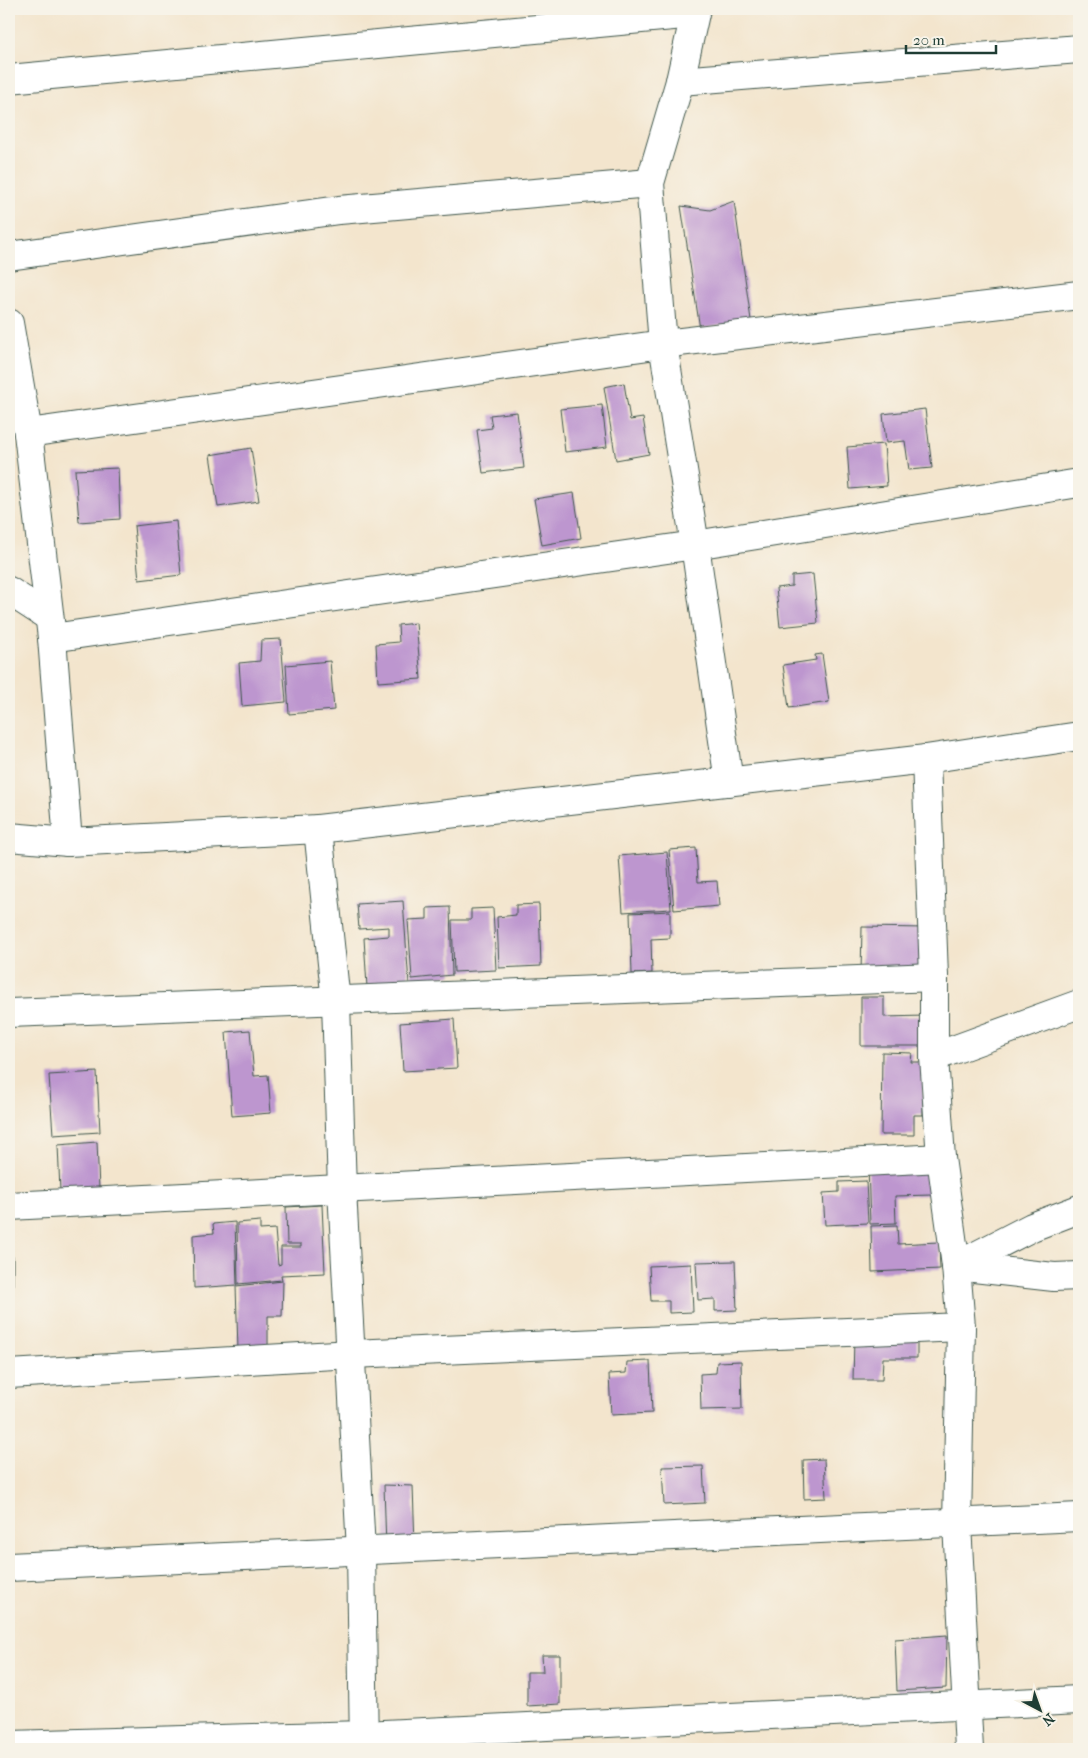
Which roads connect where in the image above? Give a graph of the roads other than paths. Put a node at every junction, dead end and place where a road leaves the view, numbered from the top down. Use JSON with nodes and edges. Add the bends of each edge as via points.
{"nodes":[{"id":1,"x":695,"y":11,"type":"edge"},
{"id":2,"x":1079,"y":49,"type":"edge"},
{"id":3,"x":9,"y":79,"type":"edge"},
{"id":4,"x":680,"y":81,"type":"junction"},
{"id":5,"x":650,"y":183,"type":"junction"},
{"id":6,"x":9,"y":256,"type":"edge"},
{"id":7,"x":1079,"y":295,"type":"edge"},
{"id":8,"x":9,"y":324,"type":"edge"},
{"id":9,"x":663,"y":344,"type":"junction"},
{"id":10,"x":28,"y":432,"type":"junction"},
{"id":11,"x":1079,"y":483,"type":"edge"},
{"id":12,"x":695,"y":544,"type":"junction"},
{"id":13,"x":9,"y":591,"type":"edge"},
{"id":14,"x":51,"y":627,"type":"junction"},
{"id":15,"x":1079,"y":736,"type":"edge"},
{"id":16,"x":926,"y":759,"type":"junction"},
{"id":17,"x":729,"y":782,"type":"junction"},
{"id":18,"x":318,"y":829,"type":"junction"},
{"id":19,"x":9,"y":837,"type":"edge"},
{"id":20,"x":68,"y":842,"type":"junction"},
{"id":21,"x":934,"y":977,"type":"junction"},
{"id":22,"x":336,"y":1002,"type":"junction"},
{"id":23,"x":1079,"y":1004,"type":"edge"},
{"id":24,"x":9,"y":1014,"type":"edge"},
{"id":25,"x":934,"y":1057,"type":"junction"},
{"id":26,"x":941,"y":1158,"type":"junction"},
{"id":27,"x":342,"y":1189,"type":"junction"},
{"id":28,"x":9,"y":1206,"type":"edge"},
{"id":29,"x":1079,"y":1209,"type":"edge"},
{"id":30,"x":956,"y":1266,"type":"junction"},
{"id":31,"x":1079,"y":1276,"type":"edge"},
{"id":32,"x":961,"y":1328,"type":"junction"},
{"id":33,"x":352,"y":1354,"type":"junction"},
{"id":34,"x":9,"y":1374,"type":"edge"},
{"id":35,"x":1079,"y":1517,"type":"edge"},
{"id":36,"x":957,"y":1524,"type":"junction"},
{"id":37,"x":361,"y":1551,"type":"junction"},
{"id":38,"x":9,"y":1567,"type":"edge"},
{"id":39,"x":1079,"y":1700,"type":"edge"},
{"id":40,"x":968,"y":1705,"type":"junction"},
{"id":41,"x":363,"y":1742,"type":"edge"},
{"id":42,"x":9,"y":1745,"type":"edge"},
{"id":43,"x":969,"y":1749,"type":"edge"}],
"edges":[{"from":1,"to":3,"type":"street"},
{"from":1,"to":4,"type":"street"},
{"from":2,"to":4,"type":"street"},
{"from":4,"to":5,"type":"street"},
{"from":5,"to":6,"type":"street","via":[[339,210]]},
{"from":5,"to":9,"type":"street"},
{"from":7,"to":9,"type":"street"},
{"from":8,"to":10,"type":"street"},
{"from":9,"to":10,"type":"street"},
{"from":9,"to":12,"type":"street"},
{"from":10,"to":14,"type":"street"},
{"from":11,"to":12,"type":"street"},
{"from":12,"to":14,"type":"street"},
{"from":12,"to":17,"type":"street"},
{"from":13,"to":14,"type":"street"},
{"from":14,"to":20,"type":"street"},
{"from":15,"to":16,"type":"street"},
{"from":16,"to":17,"type":"street"},
{"from":16,"to":21,"type":"street"},
{"from":17,"to":18,"type":"street"},
{"from":18,"to":20,"type":"street"},
{"from":18,"to":22,"type":"street"},
{"from":19,"to":20,"type":"street"},
{"from":21,"to":22,"type":"street"},
{"from":21,"to":25,"type":"street"},
{"from":22,"to":24,"type":"street"},
{"from":22,"to":27,"type":"street"},
{"from":23,"to":25,"type":"street"},
{"from":25,"to":26,"type":"street"},
{"from":26,"to":27,"type":"street"},
{"from":26,"to":30,"type":"street"},
{"from":27,"to":28,"type":"street"},
{"from":27,"to":33,"type":"street"},
{"from":29,"to":30,"type":"street","via":[[1032,1227]]},
{"from":30,"to":31,"type":"street","via":[[1054,1277]]},
{"from":30,"to":32,"type":"street"},
{"from":32,"to":33,"type":"street"},
{"from":32,"to":36,"type":"street"},
{"from":33,"to":34,"type":"street"},
{"from":33,"to":37,"type":"street"},
{"from":35,"to":36,"type":"street"},
{"from":36,"to":37,"type":"street"},
{"from":36,"to":40,"type":"street"},
{"from":37,"to":38,"type":"street"},
{"from":37,"to":41,"type":"street"},
{"from":39,"to":40,"type":"street"},
{"from":40,"to":41,"type":"street"},
{"from":40,"to":43,"type":"street"},
{"from":41,"to":42,"type":"street"}]}
